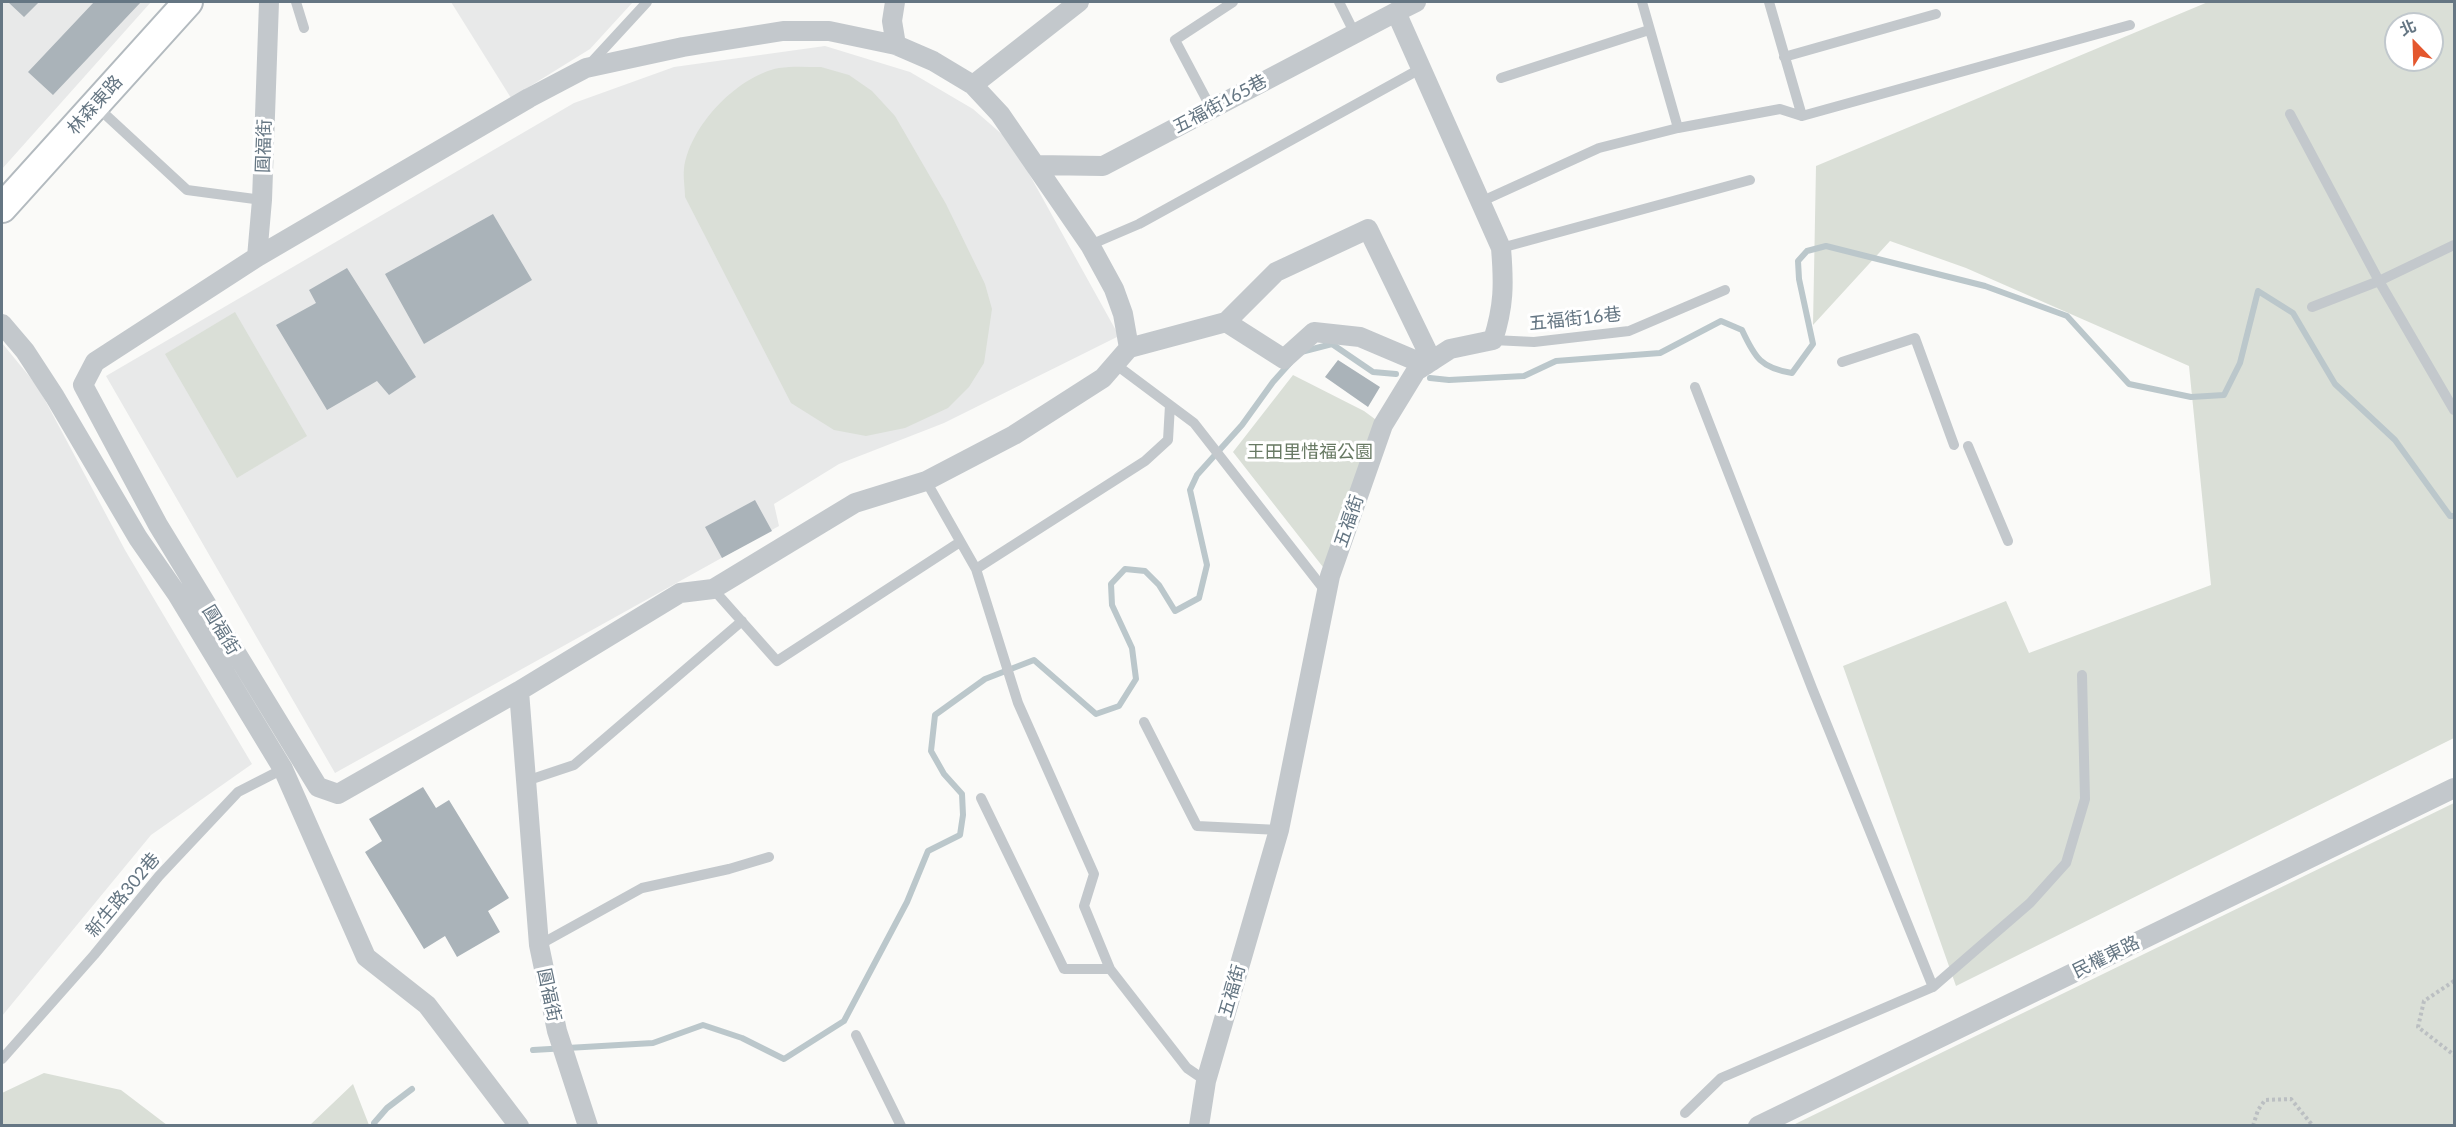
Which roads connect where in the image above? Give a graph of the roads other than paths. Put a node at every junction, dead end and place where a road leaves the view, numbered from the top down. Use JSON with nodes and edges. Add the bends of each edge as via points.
{"nodes":[{"id":1,"x":188,"y":2,"type":"edge"},
{"id":2,"x":269,"y":2,"type":"edge"},
{"id":3,"x":296,"y":2,"type":"edge"},
{"id":4,"x":647,"y":2,"type":"edge"},
{"id":5,"x":895,"y":2,"type":"edge"},
{"id":6,"x":1079,"y":2,"type":"edge"},
{"id":7,"x":1233,"y":2,"type":"edge"},
{"id":8,"x":1339,"y":2,"type":"edge"},
{"id":9,"x":1416,"y":2,"type":"edge"},
{"id":10,"x":1642,"y":2,"type":"edge"},
{"id":11,"x":1769,"y":2,"type":"edge"},
{"id":12,"x":1396,"y":12,"type":"junction"},
{"id":13,"x":1936,"y":14,"type":"dead end"},
{"id":14,"x":2130,"y":25,"type":"dead end"},
{"id":15,"x":304,"y":28,"type":"dead end"},
{"id":16,"x":1649,"y":30,"type":"junction"},
{"id":17,"x":1354,"y":32,"type":"junction"},
{"id":18,"x":896,"y":45,"type":"junction"},
{"id":19,"x":1784,"y":57,"type":"junction"},
{"id":20,"x":586,"y":68,"type":"junction"},
{"id":21,"x":1420,"y":69,"type":"junction"},
{"id":22,"x":1501,"y":78,"type":"dead end"},
{"id":23,"x":974,"y":85,"type":"junction"},
{"id":24,"x":95,"y":105,"type":"junction"},
{"id":25,"x":1211,"y":108,"type":"junction"},
{"id":26,"x":2290,"y":114,"type":"dead end"},
{"id":27,"x":1802,"y":116,"type":"junction"},
{"id":28,"x":1678,"y":128,"type":"junction"},
{"id":29,"x":1036,"y":165,"type":"junction"},
{"id":30,"x":1750,"y":180,"type":"dead end"},
{"id":31,"x":262,"y":200,"type":"junction"},
{"id":32,"x":1478,"y":203,"type":"junction"},
{"id":33,"x":2,"y":208,"type":"edge"},
{"id":34,"x":1090,"y":245,"type":"junction"},
{"id":35,"x":2454,"y":245,"type":"edge"},
{"id":36,"x":1501,"y":248,"type":"junction"},
{"id":37,"x":257,"y":257,"type":"junction"},
{"id":38,"x":2379,"y":281,"type":"junction"},
{"id":39,"x":1725,"y":290,"type":"dead end"},
{"id":40,"x":2312,"y":307,"type":"dead end"},
{"id":41,"x":1226,"y":322,"type":"junction"},
{"id":42,"x":2,"y":324,"type":"edge"},
{"id":43,"x":1493,"y":340,"type":"junction"},
{"id":44,"x":1129,"y":348,"type":"junction"},
{"id":45,"x":1842,"y":362,"type":"dead end"},
{"id":46,"x":1429,"y":363,"type":"junction"},
{"id":47,"x":1115,"y":364,"type":"junction"},
{"id":48,"x":1695,"y":387,"type":"dead end"},
{"id":49,"x":1170,"y":405,"type":"junction"},
{"id":50,"x":2454,"y":410,"type":"edge"},
{"id":51,"x":1954,"y":445,"type":"dead end"},
{"id":52,"x":1968,"y":446,"type":"dead end"},
{"id":53,"x":926,"y":481,"type":"junction"},
{"id":54,"x":960,"y":542,"type":"junction"},
{"id":55,"x":2008,"y":542,"type":"dead end"},
{"id":56,"x":976,"y":570,"type":"junction"},
{"id":57,"x":713,"y":589,"type":"junction"},
{"id":58,"x":1326,"y":593,"type":"junction"},
{"id":59,"x":742,"y":621,"type":"junction"},
{"id":60,"x":2082,"y":675,"type":"dead end"},
{"id":61,"x":519,"y":691,"type":"junction"},
{"id":62,"x":1144,"y":722,"type":"dead end"},
{"id":63,"x":283,"y":769,"type":"junction"},
{"id":64,"x":526,"y":781,"type":"junction"},
{"id":65,"x":2454,"y":788,"type":"edge"},
{"id":66,"x":981,"y":798,"type":"dead end"},
{"id":67,"x":1279,"y":830,"type":"junction"},
{"id":68,"x":769,"y":857,"type":"dead end"},
{"id":69,"x":539,"y":945,"type":"junction"},
{"id":70,"x":1110,"y":969,"type":"junction"},
{"id":71,"x":1933,"y":987,"type":"junction"},
{"id":72,"x":856,"y":1035,"type":"dead end"},
{"id":73,"x":2,"y":1059,"type":"edge"},
{"id":74,"x":1206,"y":1081,"type":"junction"},
{"id":75,"x":1685,"y":1113,"type":"dead end"},
{"id":76,"x":519,"y":1125,"type":"edge"},
{"id":77,"x":588,"y":1125,"type":"edge"},
{"id":78,"x":901,"y":1125,"type":"edge"},
{"id":79,"x":1198,"y":1125,"type":"edge"},
{"id":80,"x":1758,"y":1125,"type":"edge"}],
"edges":[{"from":1,"to":24,"type":"main road","name":"林森東路"},
{"from":2,"to":31,"type":"street","name":"圓福街"},
{"from":3,"to":15,"type":"lane"},
{"from":4,"to":20,"type":"lane"},
{"from":5,"to":18,"type":"street","via":[[892,21]]},
{"from":6,"to":23,"type":"street"},
{"from":7,"to":25,"type":"lane","via":[[1175,39]]},
{"from":8,"to":17,"type":"lane"},
{"from":9,"to":12,"type":"street"},
{"from":10,"to":16,"type":"lane"},
{"from":11,"to":19,"type":"lane"},
{"from":12,"to":17,"type":"street","name":"五福街165巷"},
{"from":12,"to":21,"type":"street"},
{"from":13,"to":19,"type":"lane"},
{"from":14,"to":27,"type":"lane"},
{"from":16,"to":22,"type":"lane"},
{"from":16,"to":28,"type":"lane"},
{"from":17,"to":25,"type":"street","name":"五福街165巷"},
{"from":18,"to":20,"type":"street","via":[[829,31],[783,31]]},
{"from":18,"to":23,"type":"street"},
{"from":19,"to":27,"type":"lane"},
{"from":20,"to":37,"type":"street"},
{"from":21,"to":32,"type":"street"},
{"from":21,"to":34,"type":"lane","via":[[1139,224]]},
{"from":23,"to":29,"type":"street"},
{"from":24,"to":31,"type":"lane","via":[[187,190]]},
{"from":24,"to":33,"type":"main road","name":"林森東路"},
{"from":25,"to":29,"type":"street","name":"五福街165巷","via":[[1103,166]]},
{"from":26,"to":38,"type":"lane"},
{"from":27,"to":28,"type":"lane","via":[[1780,109]]},
{"from":28,"to":32,"type":"lane","via":[[1599,148]]},
{"from":29,"to":34,"type":"street"},
{"from":30,"to":36,"type":"lane"},
{"from":31,"to":37,"type":"street","name":"圓福街"},
{"from":32,"to":36,"type":"street"},
{"from":34,"to":44,"type":"street","via":[[1114,289]]},
{"from":35,"to":38,"type":"lane"},
{"from":36,"to":43,"type":"street","via":[[1502,311]]},
{"from":37,"to":61,"type":"street","name":"圓福街","via":[[95,362],[83,385],[158,525],[239,661],[318,787],[338,794]]},
{"from":38,"to":40,"type":"lane"},
{"from":38,"to":50,"type":"lane"},
{"from":39,"to":43,"type":"lane","name":"五福街16巷","via":[[1629,331],[1534,342]]},
{"from":41,"to":44,"type":"street"},
{"from":41,"to":46,"type":"street","via":[[1284,359],[1314,332],[1360,337]]},
{"from":41,"to":46,"type":"street","via":[[1276,272],[1368,228]]},
{"from":42,"to":63,"type":"street","name":"圓福街","via":[[55,397]]},
{"from":43,"to":46,"type":"street","name":"五福街","via":[[1450,349]]},
{"from":44,"to":47,"type":"street"},
{"from":45,"to":51,"type":"lane","via":[[1915,338]]},
{"from":46,"to":58,"type":"street","name":"五福街","via":[[1416,371],[1383,425]]},
{"from":47,"to":49,"type":"lane"},
{"from":47,"to":53,"type":"street","via":[[1103,378],[1014,435]]},
{"from":48,"to":71,"type":"lane"},
{"from":49,"to":56,"type":"lane","via":[[1168,440],[1145,461]]},
{"from":49,"to":58,"type":"lane","via":[[1194,423]]},
{"from":52,"to":55,"type":"lane"},
{"from":53,"to":54,"type":"lane"},
{"from":53,"to":57,"type":"street","via":[[855,503]]},
{"from":54,"to":56,"type":"lane"},
{"from":54,"to":59,"type":"lane","via":[[777,661]]},
{"from":56,"to":70,"type":"lane","via":[[1018,703],[1094,874],[1084,906]]},
{"from":57,"to":59,"type":"lane"},
{"from":57,"to":61,"type":"street","via":[[680,593]]},
{"from":58,"to":67,"type":"street","name":"五福街"},
{"from":59,"to":64,"type":"lane","via":[[574,765]]},
{"from":60,"to":71,"type":"lane","via":[[2085,799],[2066,863],[2030,903]]},
{"from":61,"to":64,"type":"street","name":"圓福街"},
{"from":62,"to":67,"type":"lane","via":[[1197,826]]},
{"from":63,"to":73,"type":"lane","name":"新生路302巷","via":[[238,792],[159,876]]},
{"from":63,"to":76,"type":"street","name":"圓福街","via":[[366,957],[427,1005]]},
{"from":64,"to":69,"type":"street","name":"圓福街"},
{"from":65,"to":80,"type":"street","name":"民權東路"},
{"from":66,"to":70,"type":"lane","via":[[1064,969]]},
{"from":67,"to":74,"type":"street","name":"五福街"},
{"from":68,"to":69,"type":"lane","via":[[642,888]]},
{"from":69,"to":77,"type":"street","name":"圓福街","via":[[557,1030]]},
{"from":70,"to":74,"type":"lane","via":[[1187,1068]]},
{"from":71,"to":75,"type":"lane","via":[[1721,1078]]},
{"from":72,"to":78,"type":"lane"},
{"from":74,"to":79,"type":"street","name":"五福街"}]}
